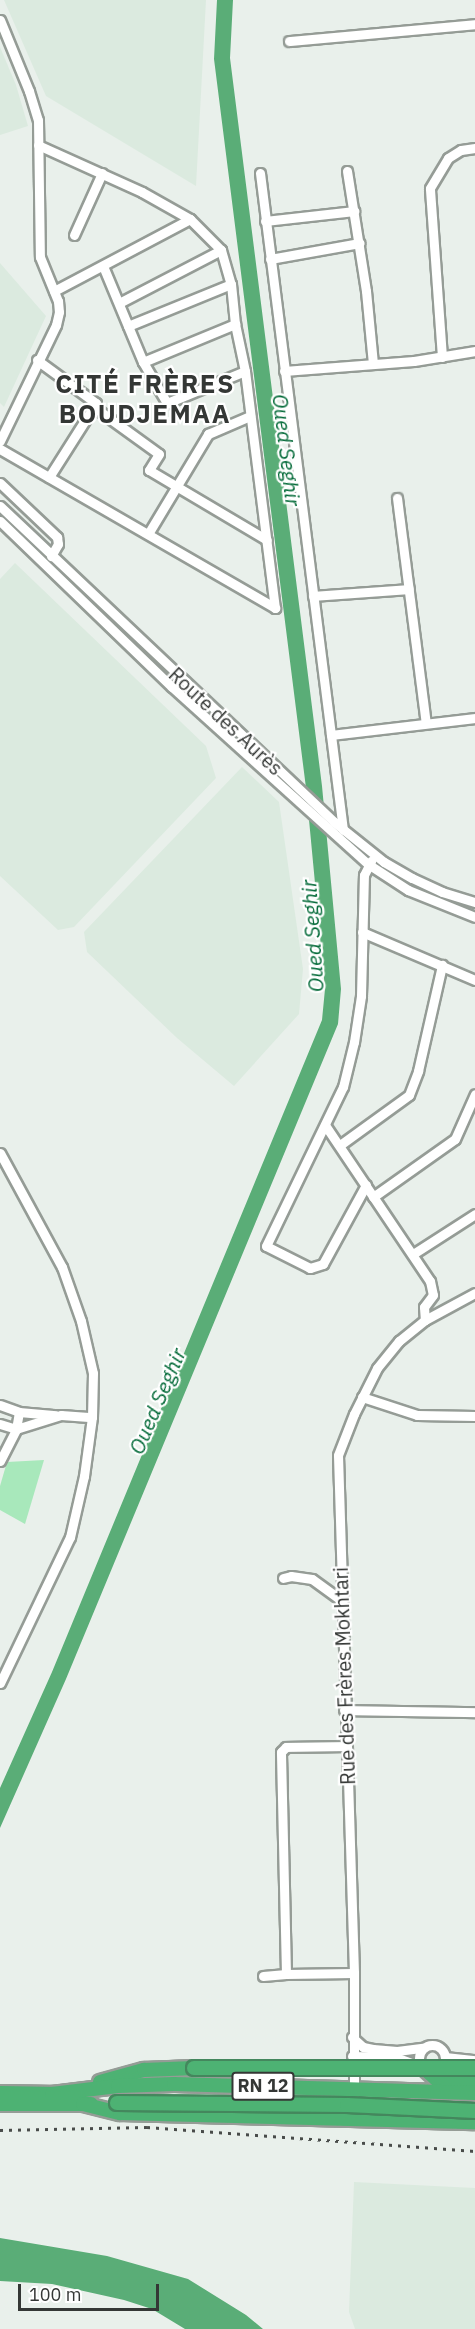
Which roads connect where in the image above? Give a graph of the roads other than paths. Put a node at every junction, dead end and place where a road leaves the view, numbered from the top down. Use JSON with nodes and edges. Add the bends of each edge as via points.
{"nodes":[{"id":1,"x":0,"y":20,"type":"edge"},
{"id":2,"x":475,"y":24,"type":"edge"},
{"id":3,"x":289,"y":41,"type":"dead end"},
{"id":4,"x":38,"y":145,"type":"junction"},
{"id":5,"x":475,"y":148,"type":"edge"},
{"id":6,"x":347,"y":171,"type":"dead end"},
{"id":7,"x":102,"y":173,"type":"junction"},
{"id":8,"x":260,"y":173,"type":"dead end"},
{"id":9,"x":354,"y":211,"type":"junction"},
{"id":10,"x":190,"y":219,"type":"junction"},
{"id":11,"x":265,"y":221,"type":"junction"},
{"id":12,"x":74,"y":235,"type":"dead end"},
{"id":13,"x":360,"y":243,"type":"junction"},
{"id":14,"x":220,"y":250,"type":"junction"},
{"id":15,"x":270,"y":259,"type":"junction"},
{"id":16,"x":103,"y":266,"type":"junction"},
{"id":17,"x":231,"y":284,"type":"junction"},
{"id":18,"x":54,"y":291,"type":"junction"},
{"id":19,"x":119,"y":303,"type":"junction"},
{"id":20,"x":235,"y":324,"type":"junction"},
{"id":21,"x":128,"y":326,"type":"junction"},
{"id":22,"x":475,"y":351,"type":"edge"},
{"id":23,"x":442,"y":357,"type":"junction"},
{"id":24,"x":37,"y":360,"type":"junction"},
{"id":25,"x":143,"y":362,"type":"junction"},
{"id":26,"x":373,"y":364,"type":"junction"},
{"id":27,"x":245,"y":371,"type":"junction"},
{"id":28,"x":284,"y":371,"type":"junction"},
{"id":29,"x":94,"y":407,"type":"junction"},
{"id":30,"x":250,"y":416,"type":"junction"},
{"id":31,"x":0,"y":441,"type":"edge"},
{"id":32,"x":0,"y":449,"type":"edge"},
{"id":33,"x":49,"y":477,"type":"junction"},
{"id":34,"x":0,"y":483,"type":"edge"},
{"id":35,"x":175,"y":486,"type":"junction"},
{"id":36,"x":397,"y":498,"type":"dead end"},
{"id":37,"x":0,"y":506,"type":"edge"},
{"id":38,"x":0,"y":521,"type":"edge"},
{"id":39,"x":148,"y":534,"type":"junction"},
{"id":40,"x":267,"y":540,"type":"junction"},
{"id":41,"x":51,"y":556,"type":"junction"},
{"id":42,"x":409,"y":589,"type":"junction"},
{"id":43,"x":313,"y":596,"type":"junction"},
{"id":44,"x":475,"y":718,"type":"edge"},
{"id":45,"x":426,"y":723,"type":"junction"},
{"id":46,"x":331,"y":735,"type":"junction"},
{"id":47,"x":291,"y":788,"type":"junction"},
{"id":48,"x":331,"y":825,"type":"junction"},
{"id":49,"x":343,"y":830,"type":"junction"},
{"id":50,"x":375,"y":855,"type":"junction"},
{"id":51,"x":368,"y":864,"type":"junction"},
{"id":52,"x":475,"y":902,"type":"edge"},
{"id":53,"x":475,"y":918,"type":"edge"},
{"id":54,"x":362,"y":932,"type":"junction"},
{"id":55,"x":442,"y":964,"type":"junction"},
{"id":56,"x":475,"y":980,"type":"edge"},
{"id":57,"x":475,"y":1094,"type":"edge"},
{"id":58,"x":325,"y":1125,"type":"junction"},
{"id":59,"x":340,"y":1145,"type":"junction"},
{"id":60,"x":0,"y":1153,"type":"edge"},
{"id":61,"x":366,"y":1185,"type":"junction"},
{"id":62,"x":373,"y":1197,"type":"junction"},
{"id":63,"x":475,"y":1214,"type":"edge"},
{"id":64,"x":413,"y":1254,"type":"junction"},
{"id":65,"x":475,"y":1293,"type":"edge"},
{"id":66,"x":425,"y":1320,"type":"junction"},
{"id":67,"x":362,"y":1397,"type":"junction"},
{"id":68,"x":4,"y":1406,"type":"edge"},
{"id":69,"x":61,"y":1415,"type":"junction"},
{"id":70,"x":475,"y":1416,"type":"edge"},
{"id":71,"x":92,"y":1417,"type":"junction"},
{"id":72,"x":17,"y":1421,"type":"junction"},
{"id":73,"x":0,"y":1424,"type":"edge"},
{"id":74,"x":0,"y":1461,"type":"edge"},
{"id":75,"x":283,"y":1578,"type":"dead end"},
{"id":76,"x":342,"y":1601,"type":"junction"},
{"id":77,"x":0,"y":1683,"type":"edge"},
{"id":78,"x":344,"y":1710,"type":"junction"},
{"id":79,"x":475,"y":1712,"type":"edge"},
{"id":80,"x":345,"y":1746,"type":"junction"},
{"id":81,"x":354,"y":1972,"type":"junction"},
{"id":82,"x":286,"y":1974,"type":"junction"},
{"id":83,"x":263,"y":1976,"type":"dead end"},
{"id":84,"x":352,"y":2037,"type":"junction"},
{"id":85,"x":423,"y":2048,"type":"junction"},
{"id":86,"x":352,"y":2056,"type":"junction"},
{"id":87,"x":445,"y":2057,"type":"junction"},
{"id":88,"x":475,"y":2060,"type":"edge"},
{"id":89,"x":424,"y":2068,"type":"junction"},
{"id":90,"x":475,"y":2068,"type":"edge"},
{"id":91,"x":475,"y":2080,"type":"edge"},
{"id":92,"x":354,"y":2088,"type":"junction"},
{"id":93,"x":475,"y":2092,"type":"edge"},
{"id":94,"x":0,"y":2093,"type":"edge"},
{"id":95,"x":52,"y":2094,"type":"junction"},
{"id":96,"x":117,"y":2098,"type":"junction"},
{"id":97,"x":475,"y":2102,"type":"edge"},
{"id":98,"x":0,"y":2104,"type":"edge"},
{"id":99,"x":83,"y":2104,"type":"junction"},
{"id":100,"x":475,"y":2111,"type":"edge"},
{"id":101,"x":354,"y":2117,"type":"junction"},
{"id":102,"x":475,"y":2122,"type":"edge"},
{"id":103,"x":475,"y":2130,"type":"edge"}],
"edges":[{"from":1,"to":4,"type":"street","via":[[38,120]]},
{"from":2,"to":3,"type":"street"},
{"from":4,"to":7,"type":"street"},
{"from":4,"to":18,"type":"street","via":[[40,257]]},
{"from":5,"to":23,"type":"street","via":[[448,158],[430,188]]},
{"from":6,"to":9,"type":"street"},
{"from":7,"to":10,"type":"street"},
{"from":7,"to":12,"type":"street"},
{"from":8,"to":11,"type":"street"},
{"from":9,"to":11,"type":"street"},
{"from":9,"to":13,"type":"street"},
{"from":10,"to":14,"type":"street"},
{"from":10,"to":16,"type":"street"},
{"from":11,"to":15,"type":"street"},
{"from":13,"to":15,"type":"street"},
{"from":13,"to":26,"type":"street"},
{"from":14,"to":17,"type":"street"},
{"from":14,"to":19,"type":"street"},
{"from":15,"to":28,"type":"street"},
{"from":16,"to":18,"type":"street"},
{"from":16,"to":19,"type":"street"},
{"from":17,"to":20,"type":"street"},
{"from":17,"to":21,"type":"street"},
{"from":18,"to":24,"type":"street","via":[[57,318]]},
{"from":19,"to":21,"type":"street"},
{"from":20,"to":25,"type":"street"},
{"from":20,"to":27,"type":"street"},
{"from":21,"to":25,"type":"street"},
{"from":22,"to":23,"type":"street"},
{"from":23,"to":26,"type":"street"},
{"from":24,"to":29,"type":"street","via":[[90,398],[96,403]]},
{"from":24,"to":31,"type":"street"},
{"from":25,"to":27,"type":"street","via":[[167,403]]},
{"from":26,"to":28,"type":"street"},
{"from":27,"to":30,"type":"street"},
{"from":28,"to":43,"type":"street"},
{"from":29,"to":33,"type":"street"},
{"from":29,"to":35,"type":"street","via":[[159,454],[149,470]]},
{"from":30,"to":35,"type":"street","via":[[208,434]]},
{"from":30,"to":40,"type":"street"},
{"from":32,"to":33,"type":"street"},
{"from":33,"to":39,"type":"street"},
{"from":34,"to":41,"type":"street","via":[[57,537],[58,544]]},
{"from":35,"to":39,"type":"street"},
{"from":35,"to":40,"type":"street"},
{"from":36,"to":42,"type":"street"},
{"from":37,"to":41,"type":"street","name":"Route des Aurès"},
{"from":38,"to":47,"type":"street","name":"Route des Aurès","via":[[172,687]]},
{"from":39,"to":40,"type":"street","via":[[274,608]]},
{"from":41,"to":47,"type":"street","name":"Route des Aurès"},
{"from":42,"to":43,"type":"street"},
{"from":42,"to":45,"type":"street"},
{"from":43,"to":46,"type":"street"},
{"from":44,"to":45,"type":"street"},
{"from":45,"to":46,"type":"street"},
{"from":46,"to":49,"type":"street"},
{"from":47,"to":48,"type":"street","name":"Route des Aurès"},
{"from":48,"to":49,"type":"street","name":"Route des Aurès"},
{"from":48,"to":51,"type":"street","name":"Route des Aurès"},
{"from":49,"to":50,"type":"street","name":"Route des Aurès"},
{"from":50,"to":51,"type":"street"},
{"from":50,"to":52,"type":"street","name":"Route des Aurès","via":[[412,878]]},
{"from":51,"to":53,"type":"street","name":"Route des Aurès","via":[[408,890]]},
{"from":51,"to":54,"type":"street","via":[[364,875]]},
{"from":54,"to":55,"type":"street"},
{"from":54,"to":58,"type":"street","via":[[361,996],[354,1042],[342,1088]]},
{"from":55,"to":56,"type":"street"},
{"from":55,"to":59,"type":"street","via":[[409,1095]]},
{"from":57,"to":62,"type":"street","via":[[455,1138]]},
{"from":58,"to":59,"type":"street"},
{"from":58,"to":61,"type":"street","via":[[266,1246],[310,1268],[323,1264]]},
{"from":59,"to":61,"type":"street"},
{"from":60,"to":71,"type":"street","via":[[62,1267],[81,1321],[93,1373]]},
{"from":61,"to":62,"type":"street"},
{"from":62,"to":64,"type":"street"},
{"from":63,"to":64,"type":"street"},
{"from":64,"to":66,"type":"street","via":[[434,1291],[424,1307]]},
{"from":65,"to":66,"type":"street","name":"Rue des Frères Mokhtari"},
{"from":66,"to":67,"type":"street","name":"Rue des Frères Mokhtari","via":[[399,1341],[377,1368]]},
{"from":67,"to":70,"type":"street","via":[[417,1415]]},
{"from":67,"to":76,"type":"street","name":"Rue des Frères Mokhtari","via":[[338,1455]]},
{"from":68,"to":72,"type":"street"},
{"from":69,"to":71,"type":"street"},
{"from":69,"to":72,"type":"street"},
{"from":69,"to":72,"type":"street"},
{"from":71,"to":77,"type":"street","via":[[70,1537]]},
{"from":72,"to":73,"type":"street"},
{"from":72,"to":74,"type":"street"},
{"from":75,"to":76,"type":"street","via":[[312,1578]]},
{"from":76,"to":78,"type":"street","name":"Rue des Frères Mokhtari"},
{"from":78,"to":79,"type":"street"},
{"from":78,"to":80,"type":"street","name":"Rue des Frères Mokhtari"},
{"from":80,"to":81,"type":"street","name":"Rue des Frères Mokhtari"},
{"from":80,"to":82,"type":"street","via":[[286,1748],[281,1752]]},
{"from":81,"to":82,"type":"street"},
{"from":81,"to":84,"type":"street","name":"Rue des Frères Mokhtari"},
{"from":82,"to":83,"type":"street"},
{"from":84,"to":85,"type":"street","via":[[363,2047],[373,2049]]},
{"from":84,"to":86,"type":"street","name":"Rue des Frères Mokhtari"},
{"from":85,"to":87,"type":"street","via":[[435,2045]]},
{"from":85,"to":89,"type":"street","via":[[419,2055]]},
{"from":86,"to":89,"type":"street","via":[[395,2057]]},
{"from":86,"to":92,"type":"street","name":"Rue des Frères Mokhtari"},
{"from":87,"to":88,"type":"street"},
{"from":87,"to":89,"type":"street","via":[[437,2070]]},
{"from":89,"to":91,"type":"highway","via":[[436,2079]]},
{"from":90,"to":95,"type":"highway","bridge":true,"via":[[194,2068],[125,2074]]},
{"from":92,"to":93,"type":"highway","number":"RN 12"},
{"from":92,"to":95,"type":"highway","number":"RN 12","via":[[174,2084]]},
{"from":92,"to":101,"type":"street","name":"Rue des Frères Mokhtari"},
{"from":94,"to":95,"type":"highway","number":"RN 12"},
{"from":95,"to":96,"type":"highway","number":"RN 12"},
{"from":96,"to":97,"type":"highway","number":"RN 12"},
{"from":96,"to":99,"type":"highway","number":"RN 12"},
{"from":96,"to":100,"type":"highway","number":"RN 12","bridge":true},
{"from":98,"to":99,"type":"highway","number":"RN 12"},
{"from":99,"to":101,"type":"highway","number":"RN 12","via":[[120,2114]]},
{"from":101,"to":102,"type":"highway","number":"RN 12"},
{"from":101,"to":103,"type":"highway","via":[[383,2125]]}]}
